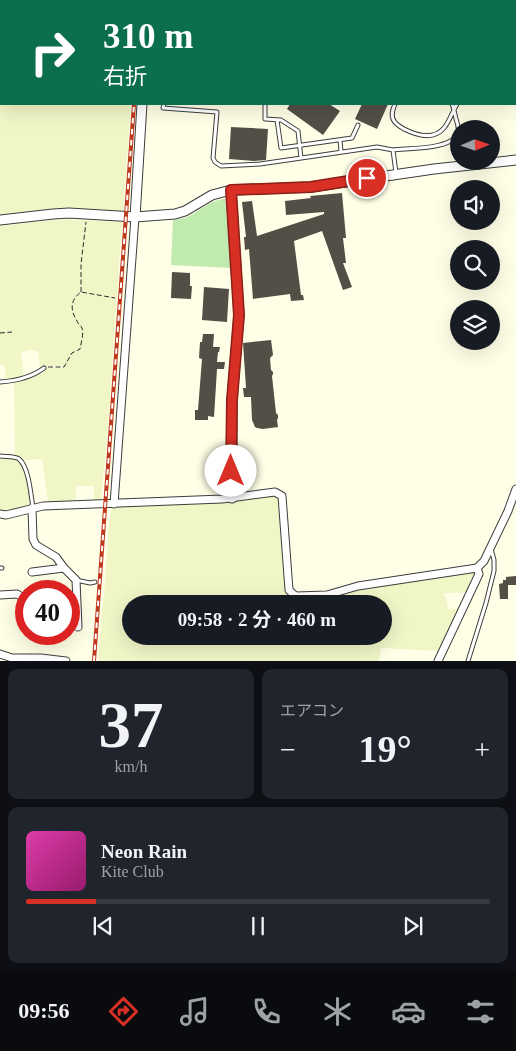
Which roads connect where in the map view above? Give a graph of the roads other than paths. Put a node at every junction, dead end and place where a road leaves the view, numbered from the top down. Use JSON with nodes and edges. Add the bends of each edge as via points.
{"nodes":[{"id":1,"x":142,"y":105,"type":"edge"},
{"id":2,"x":164,"y":105,"type":"edge"},
{"id":3,"x":395,"y":105,"type":"edge"},
{"id":4,"x":452,"y":105,"type":"edge"},
{"id":5,"x":456,"y":105,"type":"edge"},
{"id":6,"x":265,"y":106,"type":"dead end"},
{"id":7,"x":454,"y":108,"type":"junction"},
{"id":8,"x":277,"y":120,"type":"junction"},
{"id":9,"x":358,"y":125,"type":"dead end"},
{"id":10,"x":340,"y":140,"type":"junction"},
{"id":11,"x":299,"y":146,"type":"junction"},
{"id":12,"x":393,"y":150,"type":"junction"},
{"id":13,"x":342,"y":152,"type":"junction"},
{"id":14,"x":301,"y":158,"type":"junction"},
{"id":15,"x":516,"y":160,"type":"edge"},
{"id":16,"x":396,"y":174,"type":"junction"},
{"id":17,"x":231,"y":190,"type":"junction"},
{"id":18,"x":134,"y":217,"type":"junction"},
{"id":19,"x":0,"y":220,"type":"edge"},
{"id":20,"x":44,"y":368,"type":"road end"},
{"id":21,"x":0,"y":382,"type":"edge"},
{"id":22,"x":0,"y":456,"type":"edge"},
{"id":23,"x":516,"y":489,"type":"edge"},
{"id":24,"x":232,"y":498,"type":"junction"},
{"id":25,"x":114,"y":504,"type":"junction"},
{"id":26,"x":33,"y":508,"type":"junction"},
{"id":27,"x":0,"y":514,"type":"edge"},
{"id":28,"x":490,"y":546,"type":"junction"},
{"id":29,"x":64,"y":568,"type":"junction"},
{"id":30,"x":478,"y":568,"type":"junction"},
{"id":31,"x":32,"y":572,"type":"dead end"},
{"id":32,"x":76,"y":580,"type":"edge"},
{"id":33,"x":80,"y":581,"type":"edge"},
{"id":34,"x":95,"y":582,"type":"dead end"},
{"id":35,"x":0,"y":594,"type":"edge"},
{"id":36,"x":15,"y":594,"type":"edge"},
{"id":37,"x":0,"y":654,"type":"edge"},
{"id":38,"x":22,"y":659,"type":"edge"},
{"id":39,"x":66,"y":661,"type":"edge"},
{"id":40,"x":438,"y":661,"type":"edge"},
{"id":41,"x":468,"y":661,"type":"edge"}],
"edges":[{"from":1,"to":18,"type":"street"},
{"from":2,"to":14,"type":"lane","via":[[163,108],[216,112],[213,158],[217,165],[260,164]]},
{"from":3,"to":7,"type":"lane","via":[[392,116],[398,126],[425,136],[444,128]]},
{"from":4,"to":7,"type":"lane"},
{"from":5,"to":7,"type":"lane"},
{"from":6,"to":8,"type":"lane","via":[[265,119]]},
{"from":7,"to":12,"type":"lane","via":[[458,130],[454,139],[436,146]]},
{"from":8,"to":11,"type":"lane","via":[[298,131]]},
{"from":8,"to":11,"type":"lane","via":[[281,148]]},
{"from":9,"to":10,"type":"lane","via":[[352,138]]},
{"from":10,"to":11,"type":"lane"},
{"from":10,"to":13,"type":"lane"},
{"from":11,"to":14,"type":"lane"},
{"from":12,"to":13,"type":"lane","via":[[377,147]]},
{"from":12,"to":16,"type":"lane"},
{"from":13,"to":14,"type":"lane"},
{"from":15,"to":16,"type":"street"},
{"from":16,"to":17,"type":"street","via":[[311,187]]},
{"from":17,"to":18,"type":"street","via":[[212,195],[180,212]]},
{"from":17,"to":24,"type":"street","via":[[239,315],[232,400]]},
{"from":18,"to":19,"type":"street","via":[[53,214]]},
{"from":18,"to":25,"type":"street"},
{"from":20,"to":21,"type":"lane"},
{"from":22,"to":26,"type":"lane","via":[[20,460],[28,477]]},
{"from":23,"to":28,"type":"street"},
{"from":24,"to":25,"type":"street"},
{"from":24,"to":30,"type":"street","via":[[275,492],[282,496],[288,584],[296,596],[327,595],[358,586]]},
{"from":25,"to":26,"type":"street"},
{"from":26,"to":27,"type":"street"},
{"from":26,"to":29,"type":"street","via":[[32,539],[36,545],[56,556]]},
{"from":28,"to":30,"type":"street"},
{"from":28,"to":41,"type":"lane","via":[[494,571]]},
{"from":29,"to":31,"type":"street"},
{"from":29,"to":32,"type":"street"},
{"from":30,"to":40,"type":"street","via":[[479,574]]},
{"from":33,"to":34,"type":"lane"},
{"from":35,"to":36,"type":"street"},
{"from":37,"to":38,"type":"street"},
{"from":38,"to":39,"type":"street"}]}
